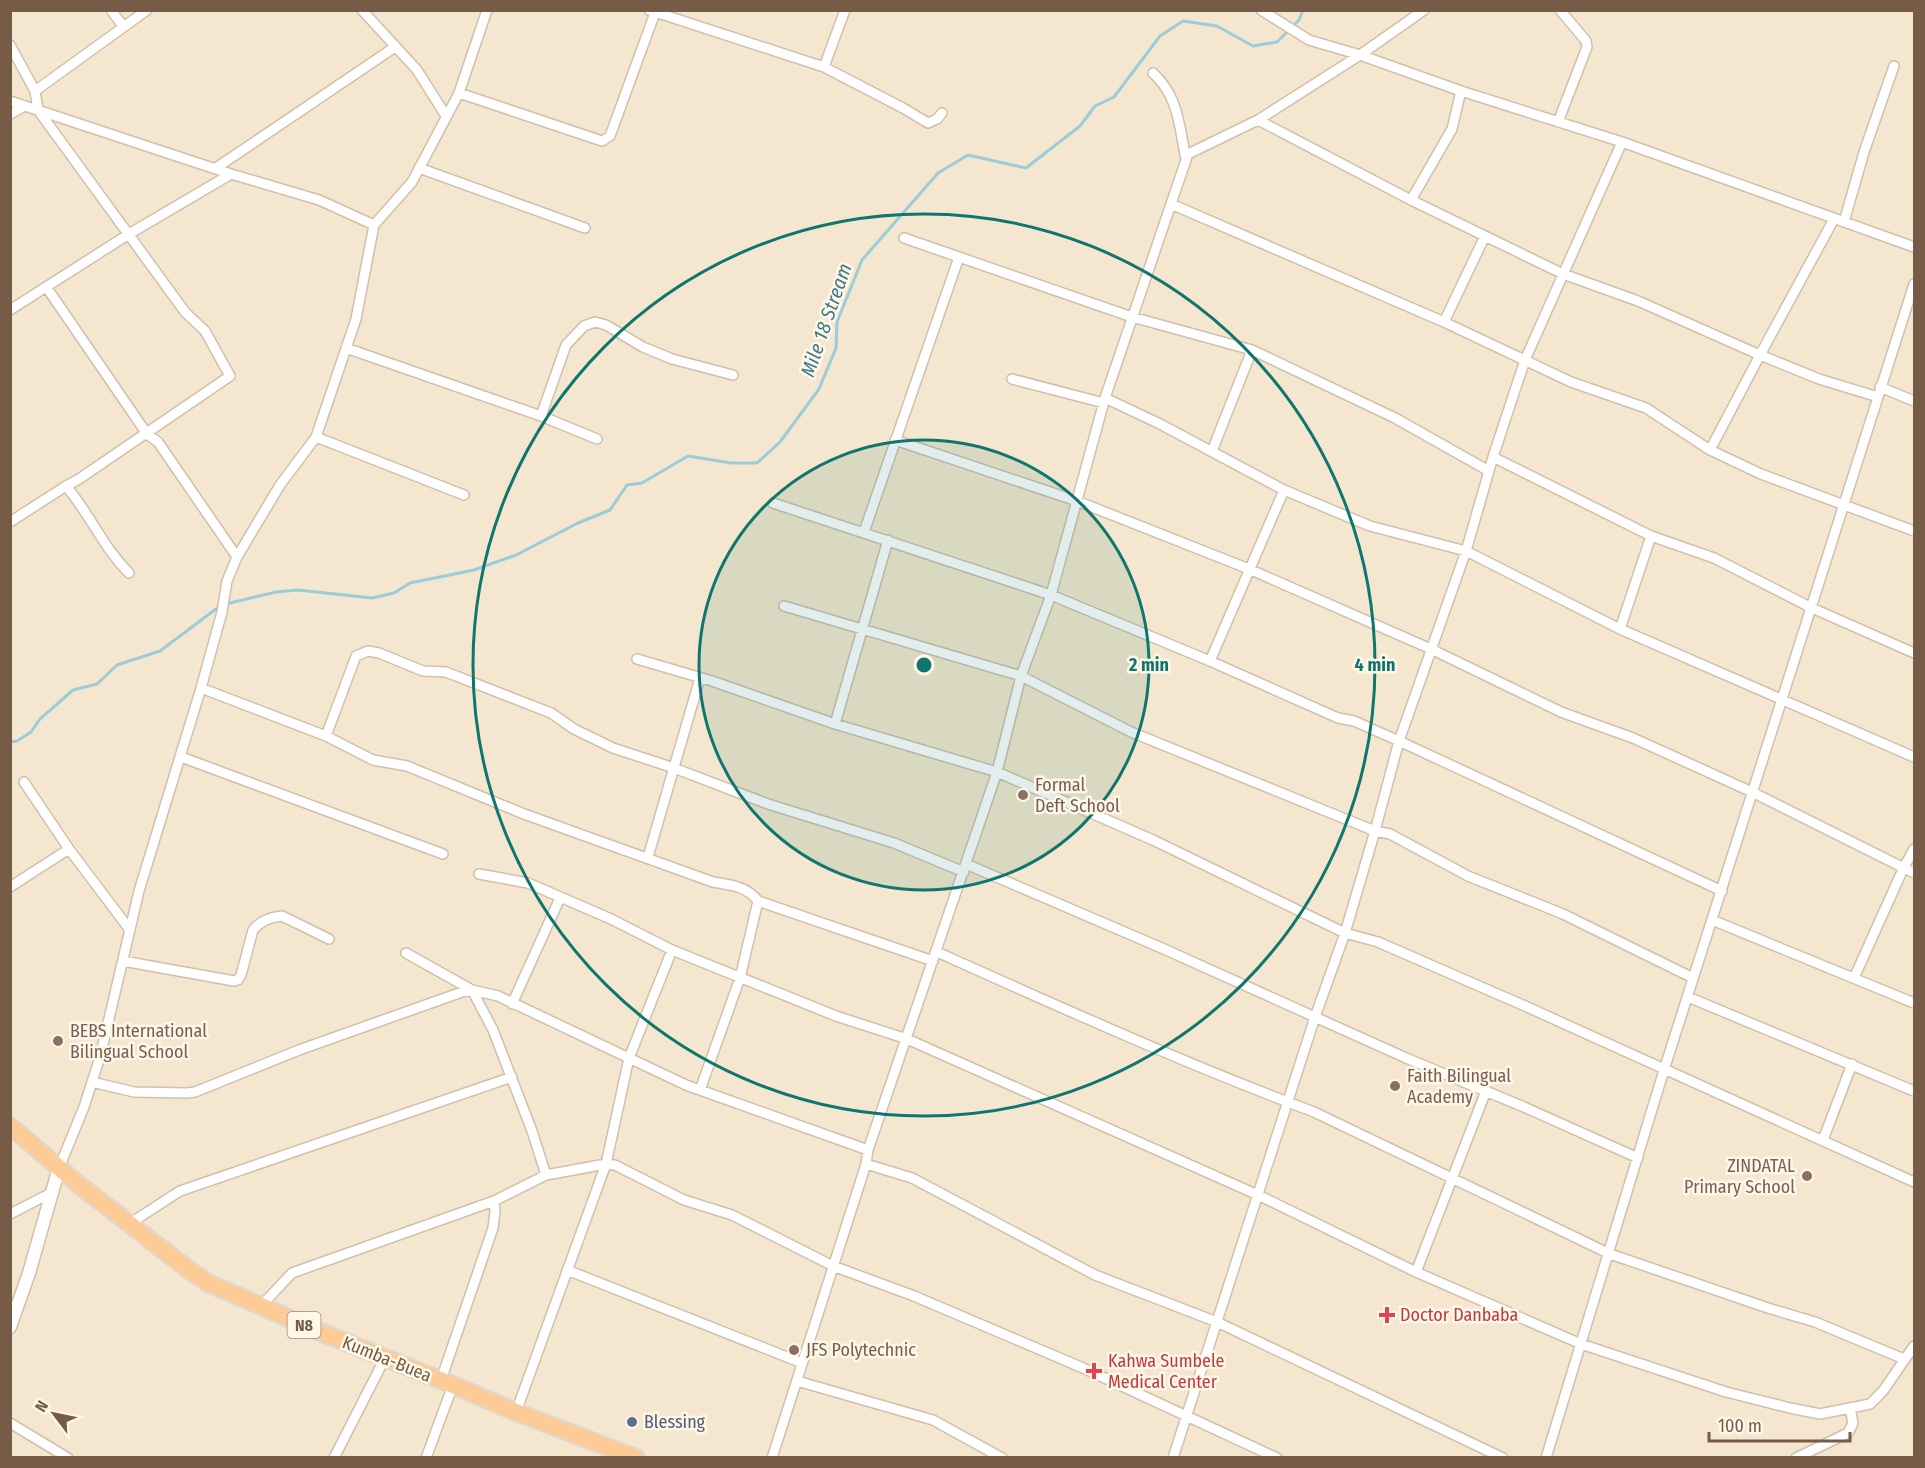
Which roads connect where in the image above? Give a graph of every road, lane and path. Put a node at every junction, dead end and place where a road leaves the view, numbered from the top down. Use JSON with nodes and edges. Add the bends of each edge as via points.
{"nodes":[{"id":1,"x":111,"y":10,"type":"edge"},
{"id":2,"x":147,"y":10,"type":"edge"},
{"id":3,"x":363,"y":10,"type":"edge"},
{"id":4,"x":487,"y":10,"type":"edge"},
{"id":5,"x":845,"y":10,"type":"edge"},
{"id":6,"x":1261,"y":10,"type":"edge"},
{"id":7,"x":1424,"y":10,"type":"edge"},
{"id":8,"x":1560,"y":10,"type":"edge"},
{"id":9,"x":653,"y":11,"type":"edge"},
{"id":10,"x":123,"y":26,"type":"junction"},
{"id":11,"x":10,"y":45,"type":"edge"},
{"id":12,"x":395,"y":47,"type":"junction"},
{"id":13,"x":1360,"y":55,"type":"junction"},
{"id":14,"x":1894,"y":66,"type":"dead end"},
{"id":15,"x":824,"y":67,"type":"junction"},
{"id":16,"x":1153,"y":73,"type":"dead end"},
{"id":17,"x":35,"y":91,"type":"junction"},
{"id":18,"x":1461,"y":91,"type":"junction"},
{"id":19,"x":459,"y":93,"type":"junction"},
{"id":20,"x":10,"y":101,"type":"edge"},
{"id":21,"x":25,"y":106,"type":"junction"},
{"id":22,"x":38,"y":110,"type":"junction"},
{"id":23,"x":942,"y":113,"type":"dead end"},
{"id":24,"x":10,"y":114,"type":"edge"},
{"id":25,"x":446,"y":116,"type":"junction"},
{"id":26,"x":1258,"y":120,"type":"junction"},
{"id":27,"x":1558,"y":122,"type":"junction"},
{"id":28,"x":1622,"y":142,"type":"junction"},
{"id":29,"x":1186,"y":159,"type":"junction"},
{"id":30,"x":216,"y":168,"type":"junction"},
{"id":31,"x":419,"y":168,"type":"junction"},
{"id":32,"x":231,"y":174,"type":"junction"},
{"id":33,"x":1411,"y":200,"type":"junction"},
{"id":34,"x":1171,"y":204,"type":"junction"},
{"id":35,"x":1839,"y":221,"type":"junction"},
{"id":36,"x":374,"y":225,"type":"junction"},
{"id":37,"x":585,"y":228,"type":"dead end"},
{"id":38,"x":129,"y":234,"type":"junction"},
{"id":39,"x":1485,"y":236,"type":"junction"},
{"id":40,"x":904,"y":238,"type":"dead end"},
{"id":41,"x":1914,"y":246,"type":"edge"},
{"id":42,"x":958,"y":257,"type":"junction"},
{"id":43,"x":1563,"y":274,"type":"junction"},
{"id":44,"x":1914,"y":284,"type":"edge"},
{"id":45,"x":47,"y":288,"type":"junction"},
{"id":46,"x":10,"y":310,"type":"edge"},
{"id":47,"x":1132,"y":317,"type":"junction"},
{"id":48,"x":1444,"y":322,"type":"junction"},
{"id":49,"x":346,"y":348,"type":"junction"},
{"id":50,"x":1251,"y":350,"type":"junction"},
{"id":51,"x":1760,"y":356,"type":"junction"},
{"id":52,"x":1525,"y":360,"type":"junction"},
{"id":53,"x":733,"y":375,"type":"dead end"},
{"id":54,"x":1012,"y":379,"type":"dead end"},
{"id":55,"x":1879,"y":392,"type":"junction"},
{"id":56,"x":1104,"y":400,"type":"junction"},
{"id":57,"x":1914,"y":401,"type":"edge"},
{"id":58,"x":542,"y":416,"type":"junction"},
{"id":59,"x":147,"y":434,"type":"junction"},
{"id":60,"x":316,"y":437,"type":"junction"},
{"id":61,"x":597,"y":439,"type":"dead end"},
{"id":62,"x":895,"y":440,"type":"junction"},
{"id":63,"x":1710,"y":450,"type":"junction"},
{"id":64,"x":1212,"y":451,"type":"junction"},
{"id":65,"x":1493,"y":457,"type":"junction"},
{"id":66,"x":1489,"y":471,"type":"junction"},
{"id":67,"x":66,"y":486,"type":"junction"},
{"id":68,"x":1284,"y":489,"type":"junction"},
{"id":69,"x":464,"y":495,"type":"dead end"},
{"id":70,"x":1077,"y":501,"type":"junction"},
{"id":71,"x":773,"y":503,"type":"dead end"},
{"id":72,"x":1843,"y":506,"type":"junction"},
{"id":73,"x":10,"y":522,"type":"edge"},
{"id":74,"x":1914,"y":531,"type":"edge"},
{"id":75,"x":864,"y":532,"type":"junction"},
{"id":76,"x":1651,"y":536,"type":"junction"},
{"id":77,"x":888,"y":540,"type":"junction"},
{"id":78,"x":1466,"y":552,"type":"junction"},
{"id":79,"x":237,"y":557,"type":"junction"},
{"id":80,"x":1249,"y":569,"type":"junction"},
{"id":81,"x":129,"y":573,"type":"dead end"},
{"id":82,"x":1051,"y":595,"type":"junction"},
{"id":83,"x":783,"y":606,"type":"dead end"},
{"id":84,"x":1812,"y":608,"type":"junction"},
{"id":85,"x":861,"y":628,"type":"junction"},
{"id":86,"x":1620,"y":629,"type":"junction"},
{"id":87,"x":1431,"y":649,"type":"junction"},
{"id":88,"x":1914,"y":653,"type":"edge"},
{"id":89,"x":637,"y":659,"type":"dead end"},
{"id":90,"x":1210,"y":661,"type":"junction"},
{"id":91,"x":1021,"y":676,"type":"junction"},
{"id":92,"x":700,"y":678,"type":"junction"},
{"id":93,"x":201,"y":688,"type":"junction"},
{"id":94,"x":1783,"y":700,"type":"junction"},
{"id":95,"x":835,"y":724,"type":"junction"},
{"id":96,"x":326,"y":736,"type":"junction"},
{"id":97,"x":1399,"y":741,"type":"junction"},
{"id":98,"x":181,"y":757,"type":"junction"},
{"id":99,"x":1914,"y":757,"type":"edge"},
{"id":100,"x":674,"y":768,"type":"junction"},
{"id":101,"x":997,"y":772,"type":"junction"},
{"id":102,"x":24,"y":782,"type":"dead end"},
{"id":103,"x":1752,"y":792,"type":"junction"},
{"id":104,"x":1375,"y":831,"type":"junction"},
{"id":105,"x":69,"y":849,"type":"junction"},
{"id":106,"x":1914,"y":849,"type":"edge"},
{"id":107,"x":443,"y":854,"type":"dead end"},
{"id":108,"x":648,"y":857,"type":"junction"},
{"id":109,"x":1904,"y":867,"type":"junction"},
{"id":110,"x":965,"y":868,"type":"junction"},
{"id":111,"x":1914,"y":873,"type":"edge"},
{"id":112,"x":479,"y":874,"type":"dead end"},
{"id":113,"x":10,"y":887,"type":"edge"},
{"id":114,"x":1722,"y":891,"type":"junction"},
{"id":115,"x":560,"y":898,"type":"junction"},
{"id":116,"x":758,"y":901,"type":"junction"},
{"id":117,"x":1712,"y":920,"type":"junction"},
{"id":118,"x":130,"y":930,"type":"junction"},
{"id":119,"x":1345,"y":933,"type":"junction"},
{"id":120,"x":329,"y":939,"type":"dead end"},
{"id":121,"x":672,"y":950,"type":"junction"},
{"id":122,"x":406,"y":953,"type":"dead end"},
{"id":123,"x":935,"y":957,"type":"junction"},
{"id":124,"x":123,"y":961,"type":"junction"},
{"id":125,"x":740,"y":978,"type":"junction"},
{"id":126,"x":1693,"y":978,"type":"junction"},
{"id":127,"x":1854,"y":978,"type":"junction"},
{"id":128,"x":472,"y":990,"type":"junction"},
{"id":129,"x":1688,"y":997,"type":"junction"},
{"id":130,"x":512,"y":1004,"type":"junction"},
{"id":131,"x":1914,"y":1004,"type":"edge"},
{"id":132,"x":1315,"y":1017,"type":"junction"},
{"id":133,"x":908,"y":1039,"type":"junction"},
{"id":134,"x":629,"y":1059,"type":"junction"},
{"id":135,"x":1852,"y":1064,"type":"junction"},
{"id":136,"x":1664,"y":1070,"type":"junction"},
{"id":137,"x":512,"y":1077,"type":"junction"},
{"id":138,"x":92,"y":1082,"type":"junction"},
{"id":139,"x":700,"y":1090,"type":"junction"},
{"id":140,"x":1486,"y":1091,"type":"junction"},
{"id":141,"x":1914,"y":1091,"type":"edge"},
{"id":142,"x":1287,"y":1103,"type":"junction"},
{"id":143,"x":10,"y":1126,"type":"edge"},
{"id":144,"x":1823,"y":1140,"type":"junction"},
{"id":145,"x":868,"y":1150,"type":"junction"},
{"id":146,"x":1638,"y":1158,"type":"junction"},
{"id":147,"x":606,"y":1164,"type":"junction"},
{"id":148,"x":866,"y":1164,"type":"junction"},
{"id":149,"x":59,"y":1168,"type":"junction"},
{"id":150,"x":546,"y":1175,"type":"junction"},
{"id":151,"x":1453,"y":1178,"type":"junction"},
{"id":152,"x":1914,"y":1182,"type":"edge"},
{"id":153,"x":53,"y":1192,"type":"junction"},
{"id":154,"x":1258,"y":1195,"type":"junction"},
{"id":155,"x":494,"y":1201,"type":"junction"},
{"id":156,"x":10,"y":1214,"type":"edge"},
{"id":157,"x":129,"y":1224,"type":"junction"},
{"id":158,"x":1610,"y":1254,"type":"junction"},
{"id":159,"x":833,"y":1266,"type":"junction"},
{"id":160,"x":567,"y":1270,"type":"junction"},
{"id":161,"x":1416,"y":1272,"type":"junction"},
{"id":162,"x":261,"y":1306,"type":"junction"},
{"id":163,"x":1217,"y":1322,"type":"junction"},
{"id":164,"x":10,"y":1327,"type":"edge"},
{"id":165,"x":1581,"y":1344,"type":"junction"},
{"id":166,"x":1914,"y":1346,"type":"edge"},
{"id":167,"x":386,"y":1358,"type":"junction"},
{"id":168,"x":1904,"y":1359,"type":"junction"},
{"id":169,"x":802,"y":1363,"type":"junction"},
{"id":170,"x":796,"y":1381,"type":"junction"},
{"id":171,"x":447,"y":1382,"type":"junction"},
{"id":172,"x":1850,"y":1408,"type":"junction"},
{"id":173,"x":516,"y":1412,"type":"junction"},
{"id":174,"x":1186,"y":1417,"type":"junction"},
{"id":175,"x":10,"y":1423,"type":"edge"},
{"id":176,"x":68,"y":1458,"type":"edge"},
{"id":177,"x":334,"y":1458,"type":"edge"},
{"id":178,"x":426,"y":1458,"type":"edge"},
{"id":179,"x":636,"y":1458,"type":"edge"},
{"id":180,"x":772,"y":1458,"type":"edge"},
{"id":181,"x":1002,"y":1458,"type":"edge"},
{"id":182,"x":1173,"y":1458,"type":"edge"},
{"id":183,"x":1277,"y":1458,"type":"edge"},
{"id":184,"x":1503,"y":1458,"type":"edge"},
{"id":185,"x":1546,"y":1458,"type":"edge"},
{"id":186,"x":1796,"y":1458,"type":"edge"}],
"edges":[{"from":1,"to":10,"type":"street"},
{"from":2,"to":10,"type":"street"},
{"from":3,"to":12,"type":"street"},
{"from":4,"to":19,"type":"street"},
{"from":5,"to":15,"type":"street"},
{"from":6,"to":13,"type":"street","via":[[1301,36]]},
{"from":7,"to":13,"type":"street"},
{"from":8,"to":27,"type":"street","via":[[1587,47]]},
{"from":9,"to":15,"type":"street"},
{"from":9,"to":19,"type":"street","via":[[606,140]]},
{"from":10,"to":17,"type":"street"},
{"from":11,"to":17,"type":"street"},
{"from":12,"to":25,"type":"street","via":[[417,70]]},
{"from":12,"to":30,"type":"street"},
{"from":13,"to":18,"type":"street"},
{"from":13,"to":26,"type":"street"},
{"from":14,"to":35,"type":"street"},
{"from":15,"to":23,"type":"street","via":[[928,123]]},
{"from":16,"to":29,"type":"street","via":[[1173,99]]},
{"from":17,"to":22,"type":"street"},
{"from":18,"to":27,"type":"street"},
{"from":18,"to":33,"type":"street","via":[[1452,129]]},
{"from":19,"to":25,"type":"street"},
{"from":20,"to":21,"type":"street"},
{"from":21,"to":22,"type":"street"},
{"from":21,"to":24,"type":"street"},
{"from":22,"to":30,"type":"street"},
{"from":22,"to":38,"type":"street"},
{"from":25,"to":31,"type":"street"},
{"from":26,"to":29,"type":"street","via":[[1192,150]]},
{"from":26,"to":33,"type":"street"},
{"from":27,"to":28,"type":"street"},
{"from":28,"to":35,"type":"street"},
{"from":28,"to":43,"type":"street"},
{"from":29,"to":34,"type":"street"},
{"from":30,"to":32,"type":"street"},
{"from":31,"to":36,"type":"street","via":[[405,191]]},
{"from":31,"to":37,"type":"street"},
{"from":32,"to":36,"type":"street","via":[[320,200]]},
{"from":32,"to":38,"type":"street"},
{"from":33,"to":39,"type":"street"},
{"from":34,"to":47,"type":"street"},
{"from":34,"to":48,"type":"street"},
{"from":35,"to":41,"type":"street"},
{"from":35,"to":51,"type":"street"},
{"from":36,"to":49,"type":"street","via":[[359,306]]},
{"from":38,"to":45,"type":"street"},
{"from":38,"to":59,"type":"street","via":[[185,312],[205,331],[230,376]]},
{"from":39,"to":43,"type":"street"},
{"from":39,"to":48,"type":"street"},
{"from":40,"to":42,"type":"street"},
{"from":42,"to":47,"type":"street"},
{"from":42,"to":62,"type":"street"},
{"from":43,"to":51,"type":"street","via":[[1638,301]]},
{"from":43,"to":52,"type":"street"},
{"from":44,"to":55,"type":"street"},
{"from":45,"to":46,"type":"street"},
{"from":45,"to":59,"type":"street"},
{"from":47,"to":50,"type":"street"},
{"from":47,"to":56,"type":"street"},
{"from":48,"to":52,"type":"street"},
{"from":49,"to":58,"type":"street"},
{"from":49,"to":60,"type":"street"},
{"from":50,"to":64,"type":"street"},
{"from":50,"to":66,"type":"street","via":[[1395,418]]},
{"from":51,"to":55,"type":"street","via":[[1819,379]]},
{"from":51,"to":63,"type":"street"},
{"from":52,"to":63,"type":"street","via":[[1571,382],[1646,408]]},
{"from":52,"to":65,"type":"street"},
{"from":53,"to":58,"type":"street","via":[[672,360],[595,322],[584,326],[566,345]]},
{"from":54,"to":56,"type":"street"},
{"from":55,"to":57,"type":"street"},
{"from":55,"to":72,"type":"street"},
{"from":56,"to":64,"type":"street"},
{"from":56,"to":70,"type":"street"},
{"from":58,"to":61,"type":"street"},
{"from":59,"to":67,"type":"street"},
{"from":59,"to":79,"type":"street","via":[[158,442]]},
{"from":60,"to":69,"type":"street"},
{"from":60,"to":79,"type":"street","via":[[280,485]]},
{"from":62,"to":70,"type":"street"},
{"from":62,"to":75,"type":"street"},
{"from":63,"to":72,"type":"street"},
{"from":64,"to":68,"type":"street"},
{"from":65,"to":66,"type":"street"},
{"from":65,"to":76,"type":"street"},
{"from":66,"to":78,"type":"street"},
{"from":67,"to":73,"type":"street"},
{"from":67,"to":81,"type":"street","via":[[111,554]]},
{"from":68,"to":78,"type":"street","via":[[1370,526]]},
{"from":68,"to":80,"type":"street"},
{"from":70,"to":80,"type":"street"},
{"from":70,"to":82,"type":"street"},
{"from":71,"to":75,"type":"street"},
{"from":72,"to":74,"type":"street"},
{"from":72,"to":84,"type":"street"},
{"from":75,"to":77,"type":"street"},
{"from":76,"to":84,"type":"street","via":[[1714,558]]},
{"from":76,"to":86,"type":"street"},
{"from":77,"to":82,"type":"street"},
{"from":77,"to":85,"type":"street"},
{"from":78,"to":86,"type":"street"},
{"from":78,"to":87,"type":"street"},
{"from":79,"to":93,"type":"street","via":[[227,581]]},
{"from":80,"to":87,"type":"street"},
{"from":80,"to":90,"type":"street"},
{"from":82,"to":90,"type":"street"},
{"from":82,"to":91,"type":"street"},
{"from":83,"to":85,"type":"street"},
{"from":84,"to":88,"type":"street"},
{"from":84,"to":94,"type":"street"},
{"from":85,"to":91,"type":"street"},
{"from":85,"to":95,"type":"street"},
{"from":86,"to":94,"type":"street"},
{"from":87,"to":97,"type":"street"},
{"from":87,"to":103,"type":"street","via":[[1561,712],[1633,738]]},
{"from":89,"to":92,"type":"street"},
{"from":90,"to":97,"type":"street"},
{"from":91,"to":101,"type":"street"},
{"from":91,"to":104,"type":"street","via":[[1131,732]]},
{"from":92,"to":95,"type":"street"},
{"from":92,"to":100,"type":"street"},
{"from":93,"to":96,"type":"street"},
{"from":93,"to":98,"type":"street"},
{"from":94,"to":99,"type":"street"},
{"from":94,"to":103,"type":"street"},
{"from":95,"to":101,"type":"street"},
{"from":96,"to":100,"type":"street","via":[[356,656],[368,651],[423,671],[446,672],[551,712],[574,729],[613,748]]},
{"from":96,"to":108,"type":"street","via":[[379,763],[407,766],[524,814]]},
{"from":97,"to":104,"type":"street"},
{"from":97,"to":114,"type":"street"},
{"from":98,"to":107,"type":"street"},
{"from":98,"to":118,"type":"street"},
{"from":100,"to":108,"type":"street"},
{"from":100,"to":110,"type":"street","via":[[768,804]]},
{"from":101,"to":110,"type":"street"},
{"from":101,"to":119,"type":"street","via":[[1153,840]]},
{"from":102,"to":105,"type":"street"},
{"from":103,"to":109,"type":"street"},
{"from":103,"to":114,"type":"street"},
{"from":104,"to":119,"type":"street"},
{"from":104,"to":126,"type":"street","via":[[1390,834],[1468,876],[1563,915]]},
{"from":105,"to":113,"type":"street"},
{"from":105,"to":118,"type":"street"},
{"from":106,"to":109,"type":"street"},
{"from":108,"to":116,"type":"street","via":[[713,882],[740,887]]},
{"from":109,"to":111,"type":"street"},
{"from":109,"to":127,"type":"street"},
{"from":110,"to":123,"type":"street"},
{"from":110,"to":132,"type":"street","via":[[1164,949]]},
{"from":112,"to":115,"type":"street","via":[[528,883]]},
{"from":114,"to":117,"type":"street"},
{"from":115,"to":121,"type":"street"},
{"from":115,"to":130,"type":"street"},
{"from":116,"to":123,"type":"street"},
{"from":116,"to":125,"type":"street"},
{"from":117,"to":126,"type":"street"},
{"from":117,"to":127,"type":"street"},
{"from":118,"to":124,"type":"street"},
{"from":119,"to":132,"type":"street"},
{"from":119,"to":136,"type":"street","via":[[1378,942]]},
{"from":120,"to":124,"type":"street","via":[[282,916],[274,917],[254,930],[241,975],[234,981]]},
{"from":121,"to":125,"type":"street"},
{"from":121,"to":134,"type":"street"},
{"from":122,"to":128,"type":"street"},
{"from":123,"to":133,"type":"street"},
{"from":123,"to":142,"type":"street"},
{"from":124,"to":138,"type":"street"},
{"from":125,"to":133,"type":"street"},
{"from":125,"to":139,"type":"street"},
{"from":126,"to":129,"type":"street"},
{"from":127,"to":131,"type":"street"},
{"from":128,"to":130,"type":"street"},
{"from":128,"to":137,"type":"street"},
{"from":128,"to":138,"type":"street","via":[[299,1050],[195,1092],[134,1092]]},
{"from":129,"to":135,"type":"street"},
{"from":129,"to":136,"type":"street"},
{"from":130,"to":134,"type":"street"},
{"from":132,"to":140,"type":"street"},
{"from":132,"to":142,"type":"street"},
{"from":133,"to":145,"type":"street"},
{"from":133,"to":154,"type":"street"},
{"from":134,"to":139,"type":"street"},
{"from":134,"to":147,"type":"street"},
{"from":135,"to":141,"type":"street"},
{"from":135,"to":144,"type":"street"},
{"from":136,"to":144,"type":"street"},
{"from":136,"to":146,"type":"street"},
{"from":137,"to":150,"type":"street"},
{"from":137,"to":157,"type":"street","via":[[180,1191]]},
{"from":138,"to":149,"type":"street"},
{"from":139,"to":145,"type":"street"},
{"from":140,"to":146,"type":"street"},
{"from":140,"to":151,"type":"street"},
{"from":142,"to":151,"type":"street"},
{"from":142,"to":154,"type":"street"},
{"from":143,"to":149,"type":"highway","name":"Kumba-Buea","number":"N8"},
{"from":144,"to":152,"type":"street"},
{"from":145,"to":148,"type":"street"},
{"from":146,"to":158,"type":"street"},
{"from":147,"to":150,"type":"street"},
{"from":147,"to":159,"type":"street","via":[[621,1167],[684,1200],[743,1220]]},
{"from":147,"to":160,"type":"street"},
{"from":148,"to":159,"type":"street"},
{"from":148,"to":163,"type":"street","via":[[912,1178],[1095,1275]]},
{"from":149,"to":153,"type":"street"},
{"from":149,"to":157,"type":"highway","name":"Kumba-Buea","number":"N8"},
{"from":150,"to":155,"type":"street"},
{"from":151,"to":158,"type":"street"},
{"from":151,"to":161,"type":"street"},
{"from":153,"to":156,"type":"street"},
{"from":153,"to":164,"type":"street"},
{"from":154,"to":161,"type":"street"},
{"from":154,"to":163,"type":"street"},
{"from":155,"to":162,"type":"street","via":[[292,1274]]},
{"from":155,"to":171,"type":"street","via":[[493,1228]]},
{"from":157,"to":162,"type":"highway","name":"Kumba-Buea","number":"N8","via":[[200,1278]]},
{"from":158,"to":165,"type":"street"},
{"from":158,"to":168,"type":"street","via":[[1815,1322]]},
{"from":159,"to":169,"type":"street"},
{"from":159,"to":174,"type":"street","via":[[1083,1368]]},
{"from":160,"to":169,"type":"street"},
{"from":160,"to":173,"type":"street"},
{"from":161,"to":165,"type":"street"},
{"from":162,"to":167,"type":"highway","name":"Kumba-Buea","number":"N8"},
{"from":163,"to":174,"type":"street"},
{"from":163,"to":184,"type":"street"},
{"from":165,"to":172,"type":"street","via":[[1726,1392],[1790,1408],[1820,1414]]},
{"from":165,"to":185,"type":"street"},
{"from":166,"to":168,"type":"street"},
{"from":167,"to":171,"type":"highway","name":"Kumba-Buea","number":"N8"},
{"from":167,"to":177,"type":"street"},
{"from":168,"to":172,"type":"street","via":[[1883,1392],[1870,1404]]},
{"from":169,"to":170,"type":"street"},
{"from":170,"to":180,"type":"street"},
{"from":170,"to":181,"type":"street","via":[[933,1420]]},
{"from":171,"to":173,"type":"highway","name":"Kumba-Buea","number":"N8"},
{"from":171,"to":178,"type":"street"},
{"from":172,"to":186,"type":"street","via":[[1852,1423],[1848,1433]]},
{"from":173,"to":179,"type":"highway","name":"Kumba-Buea","number":"N8"},
{"from":174,"to":182,"type":"street"},
{"from":174,"to":183,"type":"street"},
{"from":175,"to":176,"type":"street"}]}
